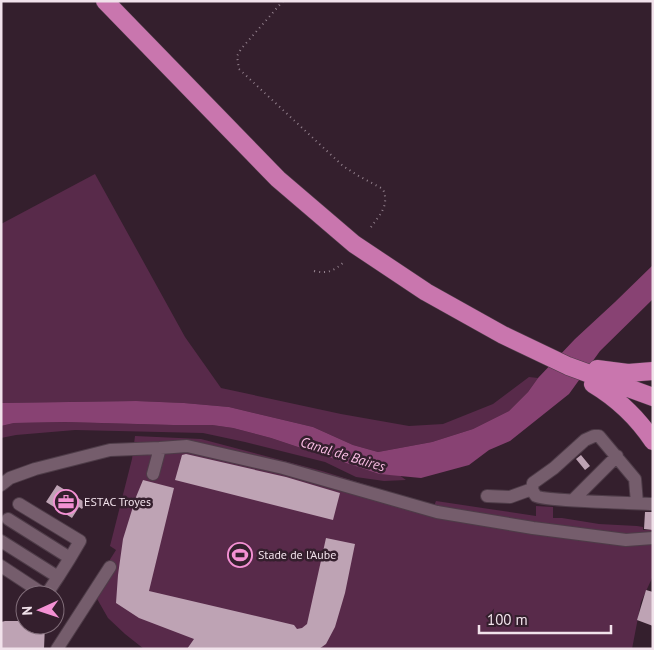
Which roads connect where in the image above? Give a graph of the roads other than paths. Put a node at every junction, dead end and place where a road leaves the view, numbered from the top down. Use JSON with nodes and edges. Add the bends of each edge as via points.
{"nodes":[{"id":1,"x":105,"y":1,"type":"edge"},
{"id":2,"x":546,"y":353,"type":"junction"},
{"id":3,"x":653,"y":371,"type":"edge"},
{"id":4,"x":594,"y":376,"type":"junction"},
{"id":5,"x":653,"y":397,"type":"edge"},
{"id":6,"x":653,"y":441,"type":"edge"},
{"id":7,"x":160,"y":448,"type":"junction"},
{"id":8,"x":617,"y":456,"type":"junction"},
{"id":9,"x":153,"y":474,"type":"dead end"},
{"id":10,"x":1,"y":485,"type":"edge"},
{"id":11,"x":532,"y":489,"type":"junction"},
{"id":12,"x":487,"y":496,"type":"dead end"},
{"id":13,"x":573,"y":500,"type":"junction"},
{"id":14,"x":637,"y":503,"type":"junction"},
{"id":15,"x":19,"y":504,"type":"dead end"},
{"id":16,"x":653,"y":504,"type":"edge"},
{"id":17,"x":8,"y":519,"type":"dead end"},
{"id":18,"x":653,"y":538,"type":"edge"},
{"id":19,"x":1,"y":541,"type":"edge"},
{"id":20,"x":70,"y":558,"type":"junction"},
{"id":21,"x":1,"y":566,"type":"edge"},
{"id":22,"x":110,"y":567,"type":"dead end"},
{"id":23,"x":58,"y":578,"type":"junction"},
{"id":24,"x":30,"y":585,"type":"edge"},
{"id":25,"x":53,"y":585,"type":"edge"},
{"id":26,"x":57,"y":649,"type":"edge"}],
"edges":[{"from":1,"to":2,"type":"highway","via":[[278,179],[346,237],[426,292],[503,335]]},
{"from":2,"to":4,"type":"highway"},
{"from":2,"to":4,"type":"highway"},
{"from":3,"to":4,"type":"highway"},
{"from":4,"to":5,"type":"highway"},
{"from":4,"to":6,"type":"highway","via":[[633,415]]},
{"from":7,"to":9,"type":"lane"},
{"from":7,"to":10,"type":"lane","via":[[110,450],[35,469],[10,478]]},
{"from":7,"to":18,"type":"lane","via":[[187,446],[274,466],[437,512],[626,540]]},
{"from":8,"to":11,"type":"lane","via":[[599,436],[594,436],[533,483]]},
{"from":8,"to":13,"type":"lane"},
{"from":8,"to":14,"type":"lane","via":[[635,479]]},
{"from":11,"to":12,"type":"lane","via":[[510,497]]},
{"from":11,"to":13,"type":"lane","via":[[536,496],[543,498]]},
{"from":13,"to":14,"type":"lane"},
{"from":14,"to":16,"type":"lane"},
{"from":15,"to":20,"type":"lane","via":[[80,541]]},
{"from":17,"to":20,"type":"lane"},
{"from":19,"to":23,"type":"lane"},
{"from":20,"to":23,"type":"lane"},
{"from":21,"to":24,"type":"lane"},
{"from":22,"to":26,"type":"lane"},
{"from":23,"to":25,"type":"lane"}]}
